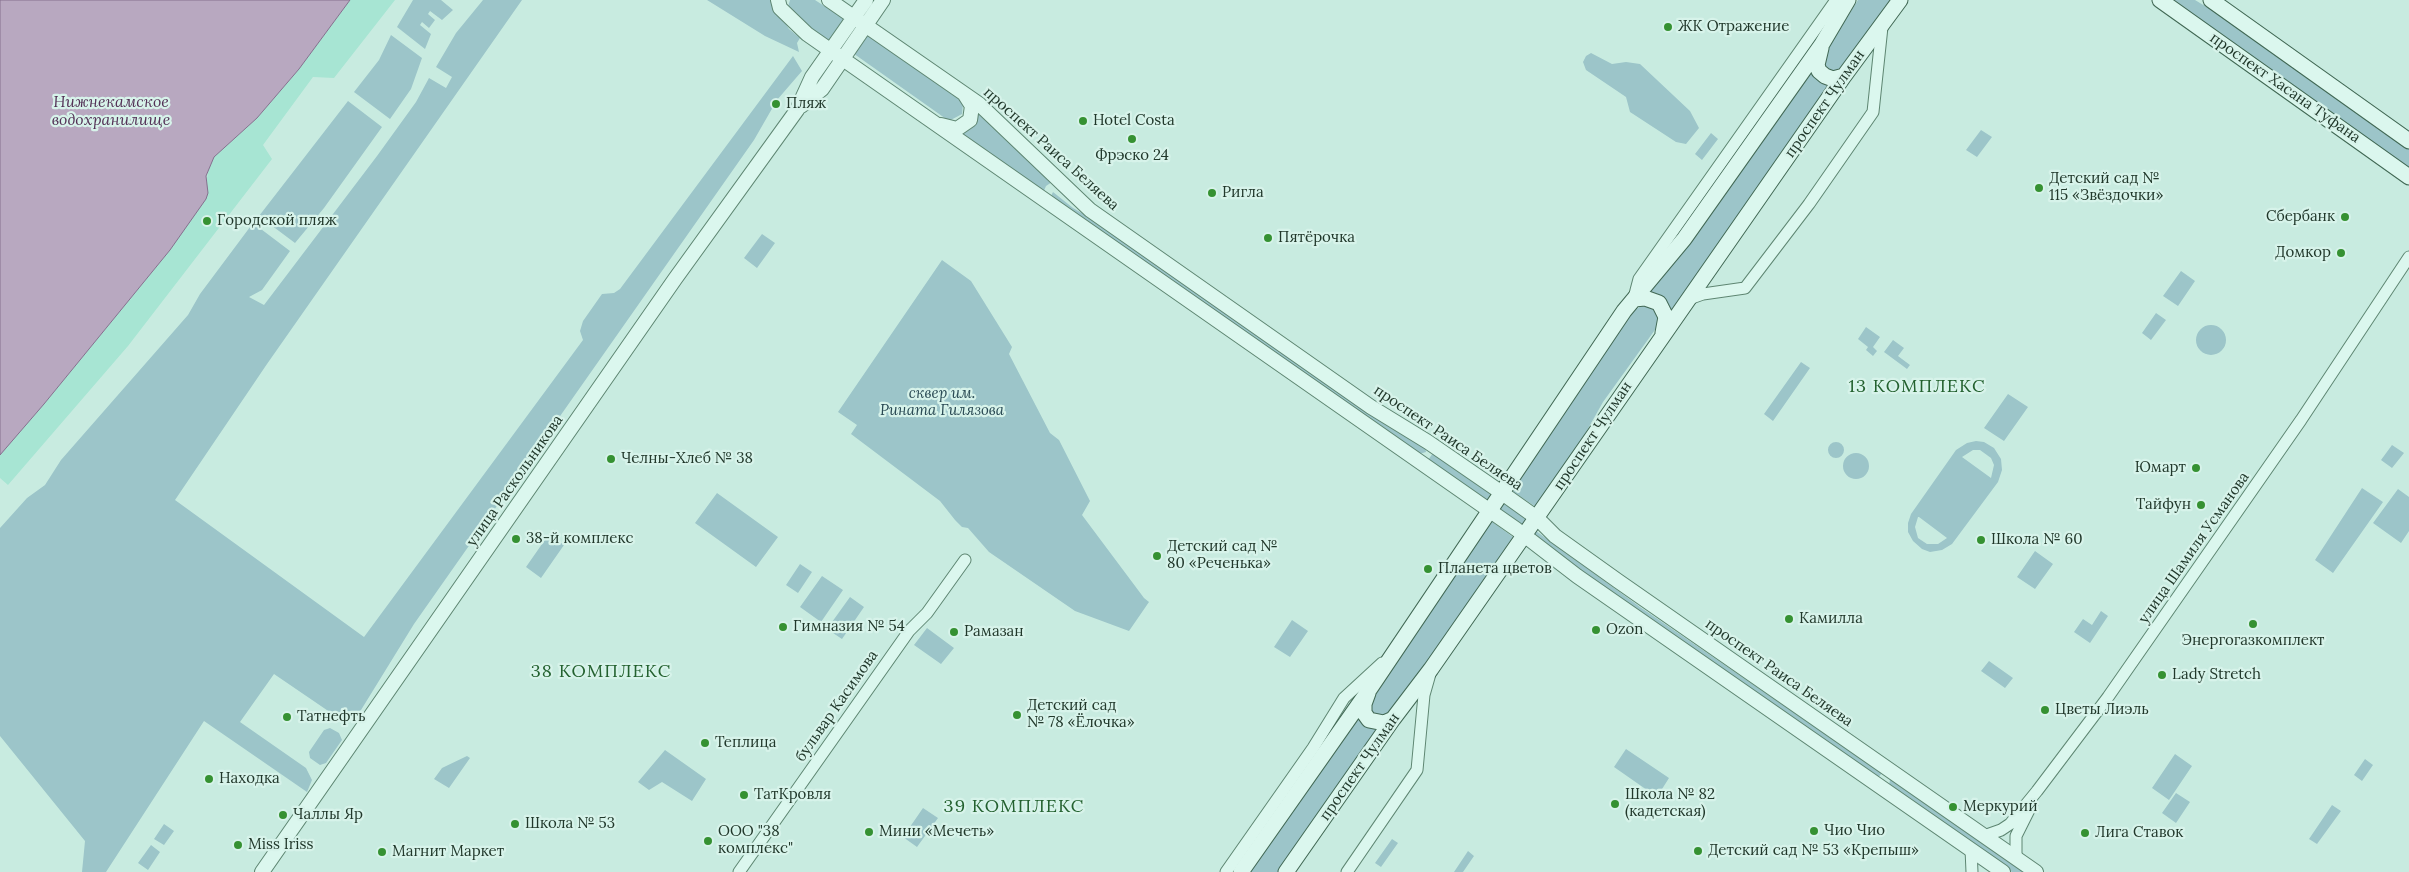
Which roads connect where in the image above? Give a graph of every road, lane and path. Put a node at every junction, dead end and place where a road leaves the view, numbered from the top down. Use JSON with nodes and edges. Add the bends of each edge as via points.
{"nodes":[{"id":1,"x":778,"y":0,"type":"edge"},
{"id":2,"x":829,"y":0,"type":"edge"},
{"id":3,"x":866,"y":0,"type":"edge"},
{"id":4,"x":883,"y":0,"type":"edge"},
{"id":5,"x":1836,"y":0,"type":"edge"},
{"id":6,"x":1848,"y":0,"type":"edge"},
{"id":7,"x":1900,"y":0,"type":"edge"},
{"id":8,"x":2160,"y":0,"type":"edge"},
{"id":9,"x":2211,"y":0,"type":"edge"},
{"id":10,"x":860,"y":21,"type":"junction"},
{"id":11,"x":1882,"y":26,"type":"junction"},
{"id":12,"x":1822,"y":44,"type":"junction"},
{"id":13,"x":830,"y":50,"type":"junction"},
{"id":14,"x":843,"y":58,"type":"junction"},
{"id":15,"x":1844,"y":76,"type":"junction"},
{"id":16,"x":963,"y":91,"type":"junction"},
{"id":17,"x":796,"y":110,"type":"junction"},
{"id":18,"x":938,"y":124,"type":"junction"},
{"id":19,"x":2409,"y":141,"type":"edge"},
{"id":20,"x":2409,"y":177,"type":"edge"},
{"id":21,"x":1064,"y":186,"type":"junction"},
{"id":22,"x":1047,"y":201,"type":"junction"},
{"id":23,"x":2409,"y":258,"type":"edge"},
{"id":24,"x":1634,"y":299,"type":"junction"},
{"id":25,"x":1689,"y":299,"type":"junction"},
{"id":26,"x":1663,"y":334,"type":"junction"},
{"id":27,"x":1428,"y":442,"type":"junction"},
{"id":28,"x":1413,"y":458,"type":"junction"},
{"id":29,"x":1502,"y":493,"type":"junction"},
{"id":30,"x":1490,"y":511,"type":"junction"},
{"id":31,"x":1537,"y":518,"type":"junction"},
{"id":32,"x":1524,"y":536,"type":"junction"},
{"id":33,"x":964,"y":560,"type":"dead end"},
{"id":34,"x":1392,"y":654,"type":"junction"},
{"id":35,"x":1431,"y":669,"type":"junction"},
{"id":36,"x":1369,"y":690,"type":"junction"},
{"id":37,"x":1393,"y":719,"type":"junction"},
{"id":38,"x":1898,"y":776,"type":"junction"},
{"id":39,"x":1886,"y":791,"type":"junction"},
{"id":40,"x":2037,"y":791,"type":"junction"},
{"id":41,"x":1984,"y":836,"type":"junction"},
{"id":42,"x":1971,"y":849,"type":"junction"},
{"id":43,"x":2016,"y":858,"type":"junction"},
{"id":44,"x":262,"y":872,"type":"edge"},
{"id":45,"x":739,"y":872,"type":"edge"},
{"id":46,"x":1226,"y":872,"type":"edge"},
{"id":47,"x":1242,"y":872,"type":"edge"},
{"id":48,"x":1286,"y":872,"type":"edge"},
{"id":49,"x":1347,"y":872,"type":"edge"},
{"id":50,"x":1972,"y":872,"type":"edge"},
{"id":51,"x":2003,"y":872,"type":"edge"},
{"id":52,"x":2036,"y":872,"type":"edge"}],
"edges":[{"from":1,"to":13,"type":"street","via":[[780,8],[796,25]]},
{"from":2,"to":10,"type":"street","name":"проспект Раиса Беляева"},
{"from":3,"to":10,"type":"street","name":"улица Раскольникова"},
{"from":4,"to":10,"type":"street","name":"улица Раскольникова"},
{"from":5,"to":24,"type":"street","via":[[1639,279]]},
{"from":6,"to":12,"type":"main road"},
{"from":7,"to":11,"type":"main road","name":"проспект Чулман"},
{"from":8,"to":20,"type":"main road","name":"проспект Хасана Туфана"},
{"from":9,"to":19,"type":"main road","name":"проспект Хасана Туфана"},
{"from":10,"to":13,"type":"street","name":"улица Раскольникова"},
{"from":10,"to":14,"type":"street","name":"улица Раскольникова"},
{"from":10,"to":16,"type":"street","name":"проспект Раиса Беляева"},
{"from":11,"to":15,"type":"main road","name":"проспект Чулман"},
{"from":11,"to":25,"type":"street","via":[[1873,112],[1830,174],[1745,288]]},
{"from":12,"to":15,"type":"main road","via":[[1817,65],[1819,71],[1833,78]]},
{"from":12,"to":24,"type":"main road","via":[[1684,239]]},
{"from":13,"to":14,"type":"street"},
{"from":13,"to":17,"type":"street","name":"улица Раскольникова"},
{"from":14,"to":17,"type":"street","name":"улица Раскольникова","via":[[822,89]]},
{"from":14,"to":18,"type":"street"},
{"from":15,"to":25,"type":"main road","name":"проспект Чулман"},
{"from":16,"to":18,"type":"street","via":[[972,106],[970,120],[957,129]]},
{"from":16,"to":21,"type":"street","name":"проспект Раиса Беляева"},
{"from":17,"to":44,"type":"street","name":"улица Раскольникова"},
{"from":18,"to":22,"type":"street"},
{"from":21,"to":22,"type":"street","via":[[1050,188]]},
{"from":21,"to":27,"type":"street","name":"проспект Раиса Беляева","via":[[1090,210],[1275,341]]},
{"from":22,"to":28,"type":"street"},
{"from":23,"to":40,"type":"street","name":"улица Шамиля Усманова","via":[[2293,432],[2108,697]]},
{"from":24,"to":26,"type":"main road","via":[[1645,298],[1659,303],[1666,317]]},
{"from":24,"to":29,"type":"main road"},
{"from":25,"to":26,"type":"main road","name":"проспект Чулман"},
{"from":26,"to":31,"type":"main road","name":"проспект Чулман"},
{"from":27,"to":28,"type":"street","via":[[1430,449],[1426,458]]},
{"from":27,"to":29,"type":"street","name":"проспект Раиса Беляева"},
{"from":28,"to":30,"type":"street"},
{"from":29,"to":30,"type":"main road"},
{"from":29,"to":31,"type":"street","name":"проспект Раиса Беляева"},
{"from":30,"to":32,"type":"street"},
{"from":30,"to":34,"type":"main road"},
{"from":31,"to":32,"type":"main road","name":"проспект Чулман"},
{"from":31,"to":38,"type":"street","name":"проспект Раиса Беляева","via":[[1555,536]]},
{"from":32,"to":35,"type":"main road","name":"проспект Чулман"},
{"from":32,"to":39,"type":"street"},
{"from":33,"to":45,"type":"street","name":"бульвар Касимова","via":[[927,613],[909,631]]},
{"from":34,"to":36,"type":"main road"},
{"from":34,"to":46,"type":"street","via":[[1344,698]]},
{"from":35,"to":37,"type":"main road","name":"проспект Чулман"},
{"from":35,"to":49,"type":"street","via":[[1424,695],[1417,770]]},
{"from":36,"to":37,"type":"main road","via":[[1364,704],[1364,713],[1369,720],[1384,723]]},
{"from":36,"to":47,"type":"main road"},
{"from":37,"to":48,"type":"main road","name":"проспект Чулман"},
{"from":38,"to":39,"type":"street","via":[[1890,774],[1884,777],[1882,782]]},
{"from":38,"to":41,"type":"street","name":"проспект Раиса Беляева"},
{"from":39,"to":42,"type":"street"},
{"from":40,"to":41,"type":"street","name":"улица Шамиля Усманова","via":[[2010,824]]},
{"from":40,"to":43,"type":"street","via":[[2016,836]]},
{"from":41,"to":43,"type":"street","name":"проспект Раиса Беляева"},
{"from":42,"to":50,"type":"street"},
{"from":42,"to":51,"type":"street"},
{"from":43,"to":52,"type":"street","name":"проспект Раиса Беляева"}]}
